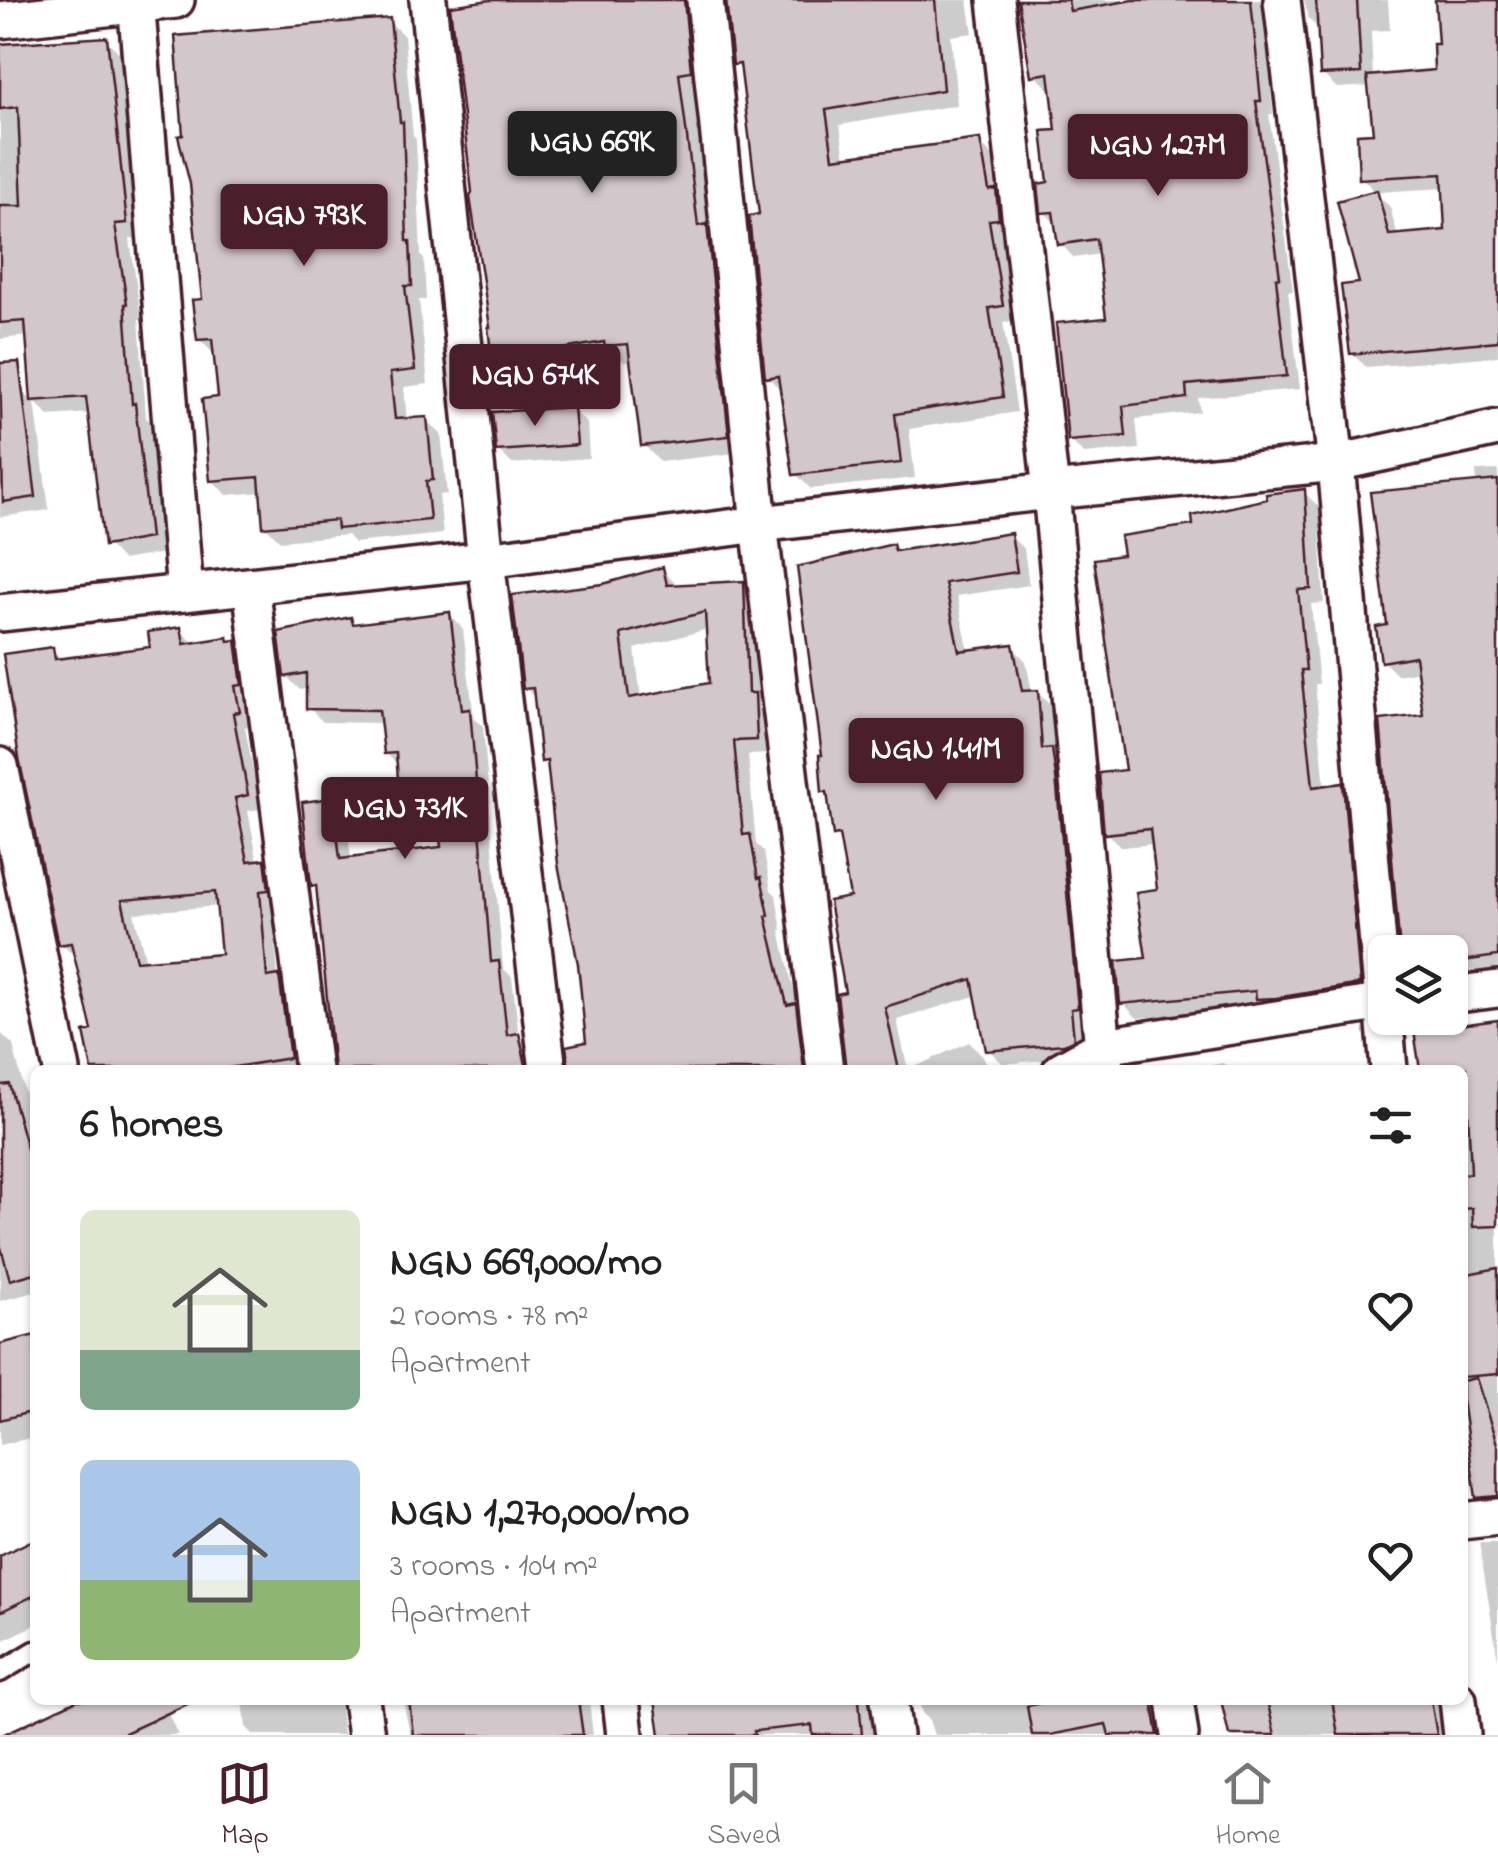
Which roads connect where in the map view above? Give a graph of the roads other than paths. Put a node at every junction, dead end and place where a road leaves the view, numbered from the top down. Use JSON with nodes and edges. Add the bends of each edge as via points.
{"nodes":[{"id":1,"x":176,"y":0,"type":"edge"},
{"id":2,"x":428,"y":0,"type":"edge"},
{"id":3,"x":705,"y":0,"type":"edge"},
{"id":4,"x":996,"y":0,"type":"edge"},
{"id":5,"x":1282,"y":0,"type":"edge"},
{"id":6,"x":136,"y":2,"type":"edge"},
{"id":7,"x":0,"y":20,"type":"edge"},
{"id":8,"x":1498,"y":428,"type":"edge"},
{"id":9,"x":1336,"y":462,"type":"junction"},
{"id":10,"x":1051,"y":491,"type":"junction"},
{"id":11,"x":760,"y":524,"type":"junction"},
{"id":12,"x":486,"y":560,"type":"junction"},
{"id":13,"x":251,"y":586,"type":"junction"},
{"id":14,"x":185,"y":593,"type":"junction"},
{"id":15,"x":0,"y":614,"type":"edge"},
{"id":16,"x":0,"y":766,"type":"edge"},
{"id":17,"x":1377,"y":935,"type":"edge"},
{"id":18,"x":1498,"y":989,"type":"edge"},
{"id":19,"x":1468,"y":993,"type":"edge"},
{"id":20,"x":1368,"y":1006,"type":"edge"},
{"id":21,"x":1386,"y":1035,"type":"edge"},
{"id":22,"x":1104,"y":1058,"type":"edge"},
{"id":23,"x":61,"y":1065,"type":"edge"},
{"id":24,"x":312,"y":1065,"type":"edge"},
{"id":25,"x":547,"y":1065,"type":"edge"},
{"id":26,"x":823,"y":1065,"type":"edge"},
{"id":27,"x":1079,"y":1065,"type":"edge"},
{"id":28,"x":1389,"y":1065,"type":"edge"},
{"id":29,"x":1498,"y":1518,"type":"edge"},
{"id":30,"x":1468,"y":1520,"type":"edge"},
{"id":31,"x":30,"y":1654,"type":"edge"},
{"id":32,"x":0,"y":1672,"type":"edge"},
{"id":33,"x":362,"y":1705,"type":"edge"},
{"id":34,"x":623,"y":1705,"type":"edge"},
{"id":35,"x":890,"y":1705,"type":"edge"},
{"id":36,"x":1175,"y":1705,"type":"edge"},
{"id":37,"x":1459,"y":1705,"type":"edge"},
{"id":38,"x":366,"y":1735,"type":"edge"},
{"id":39,"x":626,"y":1735,"type":"edge"},
{"id":40,"x":894,"y":1735,"type":"edge"},
{"id":41,"x":1180,"y":1735,"type":"edge"},
{"id":42,"x":1462,"y":1735,"type":"edge"}],
"edges":[{"from":1,"to":6,"type":"street"},
{"from":2,"to":12,"type":"street"},
{"from":3,"to":11,"type":"street"},
{"from":4,"to":10,"type":"street"},
{"from":5,"to":9,"type":"street"},
{"from":6,"to":7,"type":"street"},
{"from":6,"to":14,"type":"street"},
{"from":8,"to":9,"type":"street"},
{"from":9,"to":10,"type":"street"},
{"from":9,"to":17,"type":"street"},
{"from":10,"to":11,"type":"street"},
{"from":10,"to":22,"type":"street"},
{"from":11,"to":12,"type":"street"},
{"from":11,"to":26,"type":"street"},
{"from":12,"to":13,"type":"street"},
{"from":12,"to":25,"type":"street"},
{"from":13,"to":14,"type":"street"},
{"from":13,"to":24,"type":"street"},
{"from":14,"to":15,"type":"street"},
{"from":16,"to":23,"type":"street"},
{"from":18,"to":19,"type":"street"},
{"from":20,"to":22,"type":"street"},
{"from":21,"to":28,"type":"street"},
{"from":22,"to":27,"type":"street"},
{"from":29,"to":30,"type":"street"},
{"from":31,"to":32,"type":"lane"},
{"from":33,"to":38,"type":"street"},
{"from":34,"to":39,"type":"street"},
{"from":35,"to":40,"type":"street"},
{"from":36,"to":41,"type":"street"},
{"from":37,"to":42,"type":"street"}]}
